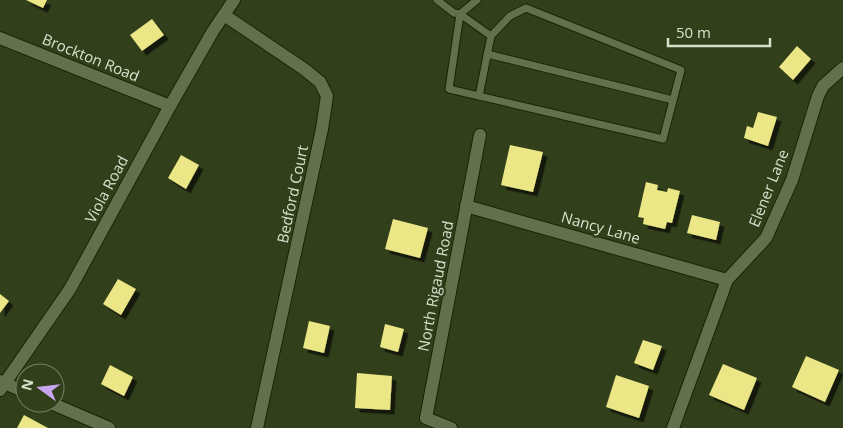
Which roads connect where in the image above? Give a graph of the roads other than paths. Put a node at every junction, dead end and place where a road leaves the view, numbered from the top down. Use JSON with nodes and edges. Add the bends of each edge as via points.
{"nodes":[{"id":1,"x":234,"y":0,"type":"edge"},
{"id":2,"x":437,"y":0,"type":"edge"},
{"id":3,"x":476,"y":0,"type":"edge"},
{"id":4,"x":460,"y":14,"type":"junction"},
{"id":5,"x":224,"y":15,"type":"junction"},
{"id":6,"x":491,"y":36,"type":"junction"},
{"id":7,"x":0,"y":38,"type":"edge"},
{"id":8,"x":487,"y":54,"type":"junction"},
{"id":9,"x":843,"y":68,"type":"edge"},
{"id":10,"x":479,"y":96,"type":"junction"},
{"id":11,"x":673,"y":100,"type":"junction"},
{"id":12,"x":170,"y":106,"type":"junction"},
{"id":13,"x":480,"y":135,"type":"dead end"},
{"id":14,"x":466,"y":206,"type":"junction"},
{"id":15,"x":727,"y":280,"type":"junction"},
{"id":16,"x":2,"y":385,"type":"edge"},
{"id":17,"x":15,"y":389,"type":"edge"},
{"id":18,"x":65,"y":409,"type":"edge"},
{"id":19,"x":109,"y":428,"type":"edge"},
{"id":20,"x":257,"y":428,"type":"edge"},
{"id":21,"x":450,"y":428,"type":"edge"},
{"id":22,"x":673,"y":428,"type":"edge"}],
"edges":[{"from":1,"to":5,"type":"street","name":"Viola Road"},
{"from":2,"to":4,"type":"lane"},
{"from":3,"to":4,"type":"lane"},
{"from":4,"to":6,"type":"lane"},
{"from":4,"to":10,"type":"lane","via":[[449,89]]},
{"from":5,"to":12,"type":"street","name":"Viola Road"},
{"from":5,"to":20,"type":"street","name":"Bedford Court","via":[[309,73],[320,82],[327,96]]},
{"from":6,"to":8,"type":"lane"},
{"from":6,"to":11,"type":"lane","via":[[510,16],[526,8],[681,70]]},
{"from":7,"to":12,"type":"street","name":"Brockton Road"},
{"from":8,"to":10,"type":"lane"},
{"from":8,"to":11,"type":"lane"},
{"from":9,"to":15,"type":"street","name":"Elener Lane","via":[[823,86],[818,96],[792,180],[766,238]]},
{"from":10,"to":11,"type":"lane","via":[[663,139]]},
{"from":12,"to":16,"type":"street","name":"Viola Road","via":[[70,289]]},
{"from":13,"to":14,"type":"street","name":"North Rigaud Road"},
{"from":14,"to":15,"type":"street","name":"Nancy Lane"},
{"from":14,"to":21,"type":"street","name":"North Rigaud Road","via":[[426,418]]},
{"from":15,"to":22,"type":"street","name":"Elener Lane"},
{"from":16,"to":17,"type":"street"},
{"from":18,"to":19,"type":"street"}]}
